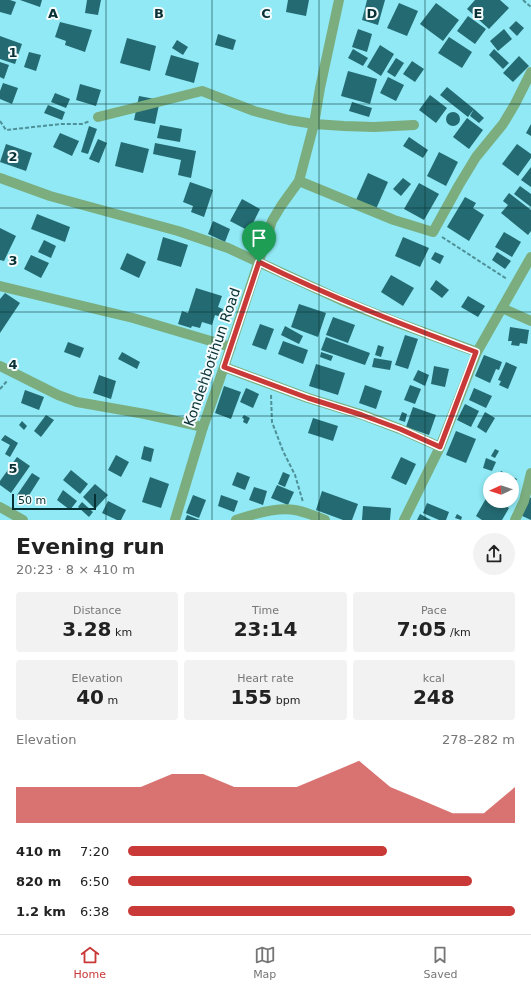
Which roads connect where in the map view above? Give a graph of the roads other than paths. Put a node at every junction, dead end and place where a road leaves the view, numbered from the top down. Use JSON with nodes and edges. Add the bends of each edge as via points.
{"nodes":[{"id":1,"x":339,"y":0,"type":"edge"},
{"id":2,"x":531,"y":72,"type":"edge"},
{"id":3,"x":98,"y":118,"type":"road end"},
{"id":4,"x":314,"y":124,"type":"junction"},
{"id":5,"x":414,"y":125,"type":"dead end"},
{"id":6,"x":0,"y":178,"type":"edge"},
{"id":7,"x":299,"y":181,"type":"junction"},
{"id":8,"x":531,"y":257,"type":"edge"},
{"id":9,"x":259,"y":262,"type":"junction"},
{"id":10,"x":0,"y":286,"type":"edge"},
{"id":11,"x":502,"y":308,"type":"junction"},
{"id":12,"x":531,"y":321,"type":"edge"},
{"id":13,"x":231,"y":347,"type":"junction"},
{"id":14,"x":476,"y":352,"type":"junction"},
{"id":15,"x":0,"y":366,"type":"edge"},
{"id":16,"x":224,"y":367,"type":"junction"},
{"id":17,"x":203,"y":427,"type":"junction"},
{"id":18,"x":440,"y":447,"type":"junction"},
{"id":19,"x":531,"y":473,"type":"edge"},
{"id":20,"x":0,"y":507,"type":"edge"},
{"id":21,"x":23,"y":520,"type":"edge"},
{"id":22,"x":175,"y":520,"type":"edge"},
{"id":23,"x":236,"y":520,"type":"edge"},
{"id":24,"x":325,"y":520,"type":"edge"},
{"id":25,"x":404,"y":520,"type":"edge"},
{"id":26,"x":515,"y":520,"type":"edge"}],
"edges":[{"from":1,"to":4,"type":"street","name":"Kondehbotihun Road"},
{"from":2,"to":7,"type":"street","via":[[516,104],[458,185],[433,232],[394,220]]},
{"from":3,"to":4,"type":"street","via":[[202,91],[254,111]]},
{"from":4,"to":5,"type":"street","via":[[374,127]]},
{"from":4,"to":7,"type":"street","name":"Kondehbotihun Road"},
{"from":6,"to":9,"type":"street","via":[[50,196],[178,231]]},
{"from":7,"to":9,"type":"street","name":"Kondehbotihun Road","via":[[272,221]]},
{"from":8,"to":11,"type":"street"},
{"from":9,"to":13,"type":"street","name":"Kondehbotihun Road"},
{"from":9,"to":14,"type":"street","via":[[341,300]]},
{"from":10,"to":13,"type":"street","via":[[133,318]]},
{"from":11,"to":12,"type":"street"},
{"from":11,"to":14,"type":"street"},
{"from":13,"to":16,"type":"street","name":"Kondehbotihun Road"},
{"from":14,"to":18,"type":"street"},
{"from":15,"to":17,"type":"street","via":[[77,402]]},
{"from":16,"to":17,"type":"street","name":"Kondehbotihun Road"},
{"from":16,"to":18,"type":"street","via":[[400,429]]},
{"from":17,"to":22,"type":"street","name":"Kondehbotihun Road"},
{"from":18,"to":25,"type":"street"},
{"from":19,"to":26,"type":"street","via":[[524,501]]},
{"from":20,"to":21,"type":"street"},
{"from":23,"to":24,"type":"street","via":[[276,510],[294,510]]}]}
